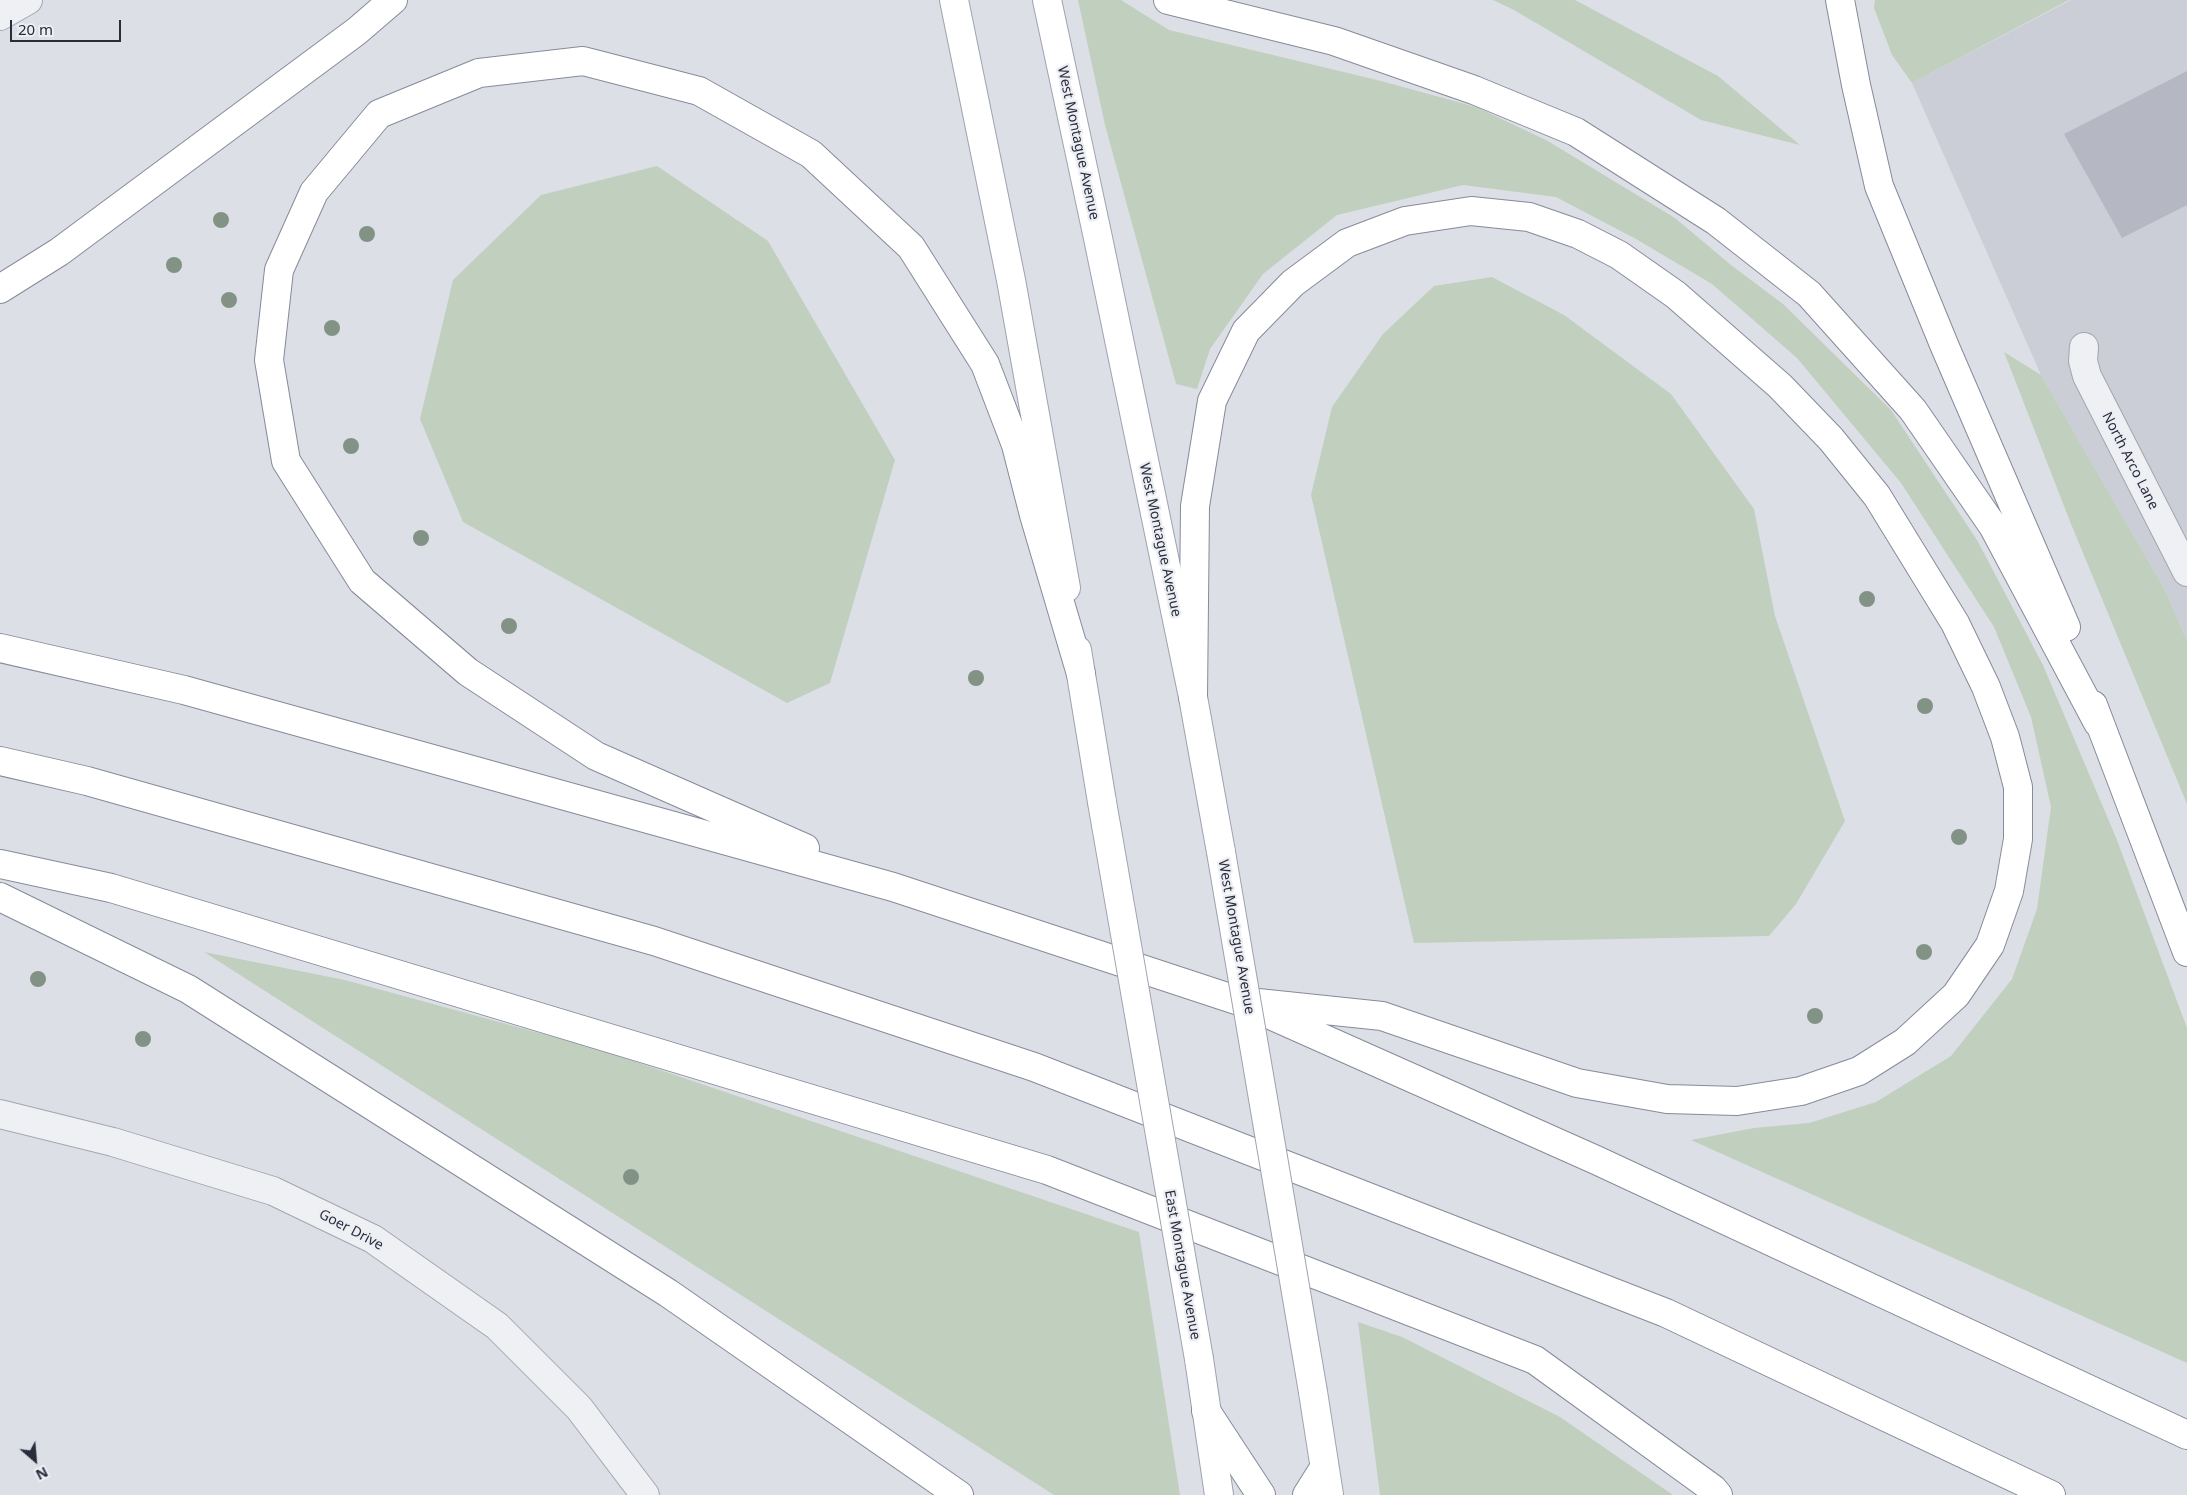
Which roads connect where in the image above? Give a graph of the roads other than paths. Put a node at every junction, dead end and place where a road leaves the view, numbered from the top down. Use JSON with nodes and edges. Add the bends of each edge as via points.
{"nodes":[{"id":1,"x":28,"y":0,"type":"edge"},
{"id":2,"x":393,"y":0,"type":"edge"},
{"id":3,"x":954,"y":0,"type":"edge"},
{"id":4,"x":1047,"y":0,"type":"edge"},
{"id":5,"x":1168,"y":0,"type":"edge"},
{"id":6,"x":1840,"y":0,"type":"edge"},
{"id":7,"x":0,"y":16,"type":"edge"},
{"id":8,"x":0,"y":289,"type":"edge"},
{"id":9,"x":2084,"y":348,"type":"dead end"},
{"id":10,"x":2187,"y":572,"type":"edge"},
{"id":11,"x":0,"y":648,"type":"edge"},
{"id":12,"x":1081,"y":674,"type":"junction"},
{"id":13,"x":1193,"y":696,"type":"junction"},
{"id":14,"x":2098,"y":723,"type":"junction"},
{"id":15,"x":0,"y":761,"type":"edge"},
{"id":16,"x":0,"y":864,"type":"edge"},
{"id":17,"x":893,"y":887,"type":"junction"},
{"id":18,"x":0,"y":897,"type":"edge"},
{"id":19,"x":2187,"y":952,"type":"edge"},
{"id":20,"x":1239,"y":1001,"type":"junction"},
{"id":21,"x":0,"y":1114,"type":"edge"},
{"id":22,"x":1206,"y":1411,"type":"junction"},
{"id":23,"x":2187,"y":1436,"type":"edge"},
{"id":24,"x":1324,"y":1468,"type":"junction"},
{"id":25,"x":646,"y":1495,"type":"edge"},
{"id":26,"x":959,"y":1495,"type":"edge"},
{"id":27,"x":1219,"y":1495,"type":"edge"},
{"id":28,"x":1261,"y":1495,"type":"edge"},
{"id":29,"x":1307,"y":1495,"type":"edge"},
{"id":30,"x":1328,"y":1495,"type":"edge"},
{"id":31,"x":1718,"y":1495,"type":"edge"},
{"id":32,"x":2051,"y":1495,"type":"edge"}],
"edges":[{"from":1,"to":7,"type":"street"},
{"from":2,"to":8,"type":"main road","via":[[357,31],[67,247]]},
{"from":3,"to":12,"type":"main road","via":[[1011,280]]},
{"from":4,"to":13,"type":"main road","name":"West Montague Avenue"},
{"from":5,"to":14,"type":"main road","via":[[1334,41],[1474,90],[1576,132],[1724,227],[1808,294],[1913,410],[1993,526]]},
{"from":6,"to":14,"type":"main road","via":[[1879,186],[2074,646]]},
{"from":9,"to":10,"type":"street","name":"North Arco Lane","via":[[2087,376]]},
{"from":11,"to":17,"type":"main road","via":[[184,690]]},
{"from":12,"to":17,"type":"main road","via":[[1016,445],[985,364],[911,247],[811,154],[699,91],[583,60],[479,73],[380,114],[314,192],[278,270],[269,360],[286,461],[362,582],[468,672],[596,756]]},
{"from":12,"to":22,"type":"main road","name":"East Montague Avenue","bridge":true},
{"from":13,"to":20,"type":"main road","via":[[1195,506],[1212,401],[1246,331],[1293,283],[1347,242],[1405,220],[1471,211],[1529,217],[1586,238],[1619,255],[1676,295],[1780,386],[1831,439],[1878,496],[1955,624],[1986,687],[2018,787],[2018,839],[2009,891],[1990,945],[1956,995],[1904,1042],[1859,1071],[1801,1091],[1736,1101],[1667,1099],[1577,1082],[1382,1016]]},
{"from":13,"to":24,"type":"main road","name":"West Montague Avenue","bridge":true},
{"from":14,"to":19,"type":"main road"},
{"from":15,"to":32,"type":"main road","via":[[97,784],[654,941],[1034,1066],[1666,1313]]},
{"from":16,"to":31,"type":"main road","via":[[111,888],[1047,1170],[1535,1360]]},
{"from":17,"to":20,"type":"main road"},
{"from":18,"to":26,"type":"main road","via":[[188,989],[668,1293]]},
{"from":20,"to":23,"type":"main road","via":[[1596,1160]]},
{"from":21,"to":25,"type":"street","name":"Goer Drive","via":[[113,1142],[273,1191],[373,1239],[497,1326],[579,1408]]},
{"from":22,"to":27,"type":"main road","name":"East Montague Avenue"},
{"from":22,"to":28,"type":"main road"},
{"from":24,"to":29,"type":"main road"},
{"from":24,"to":30,"type":"main road"}]}
